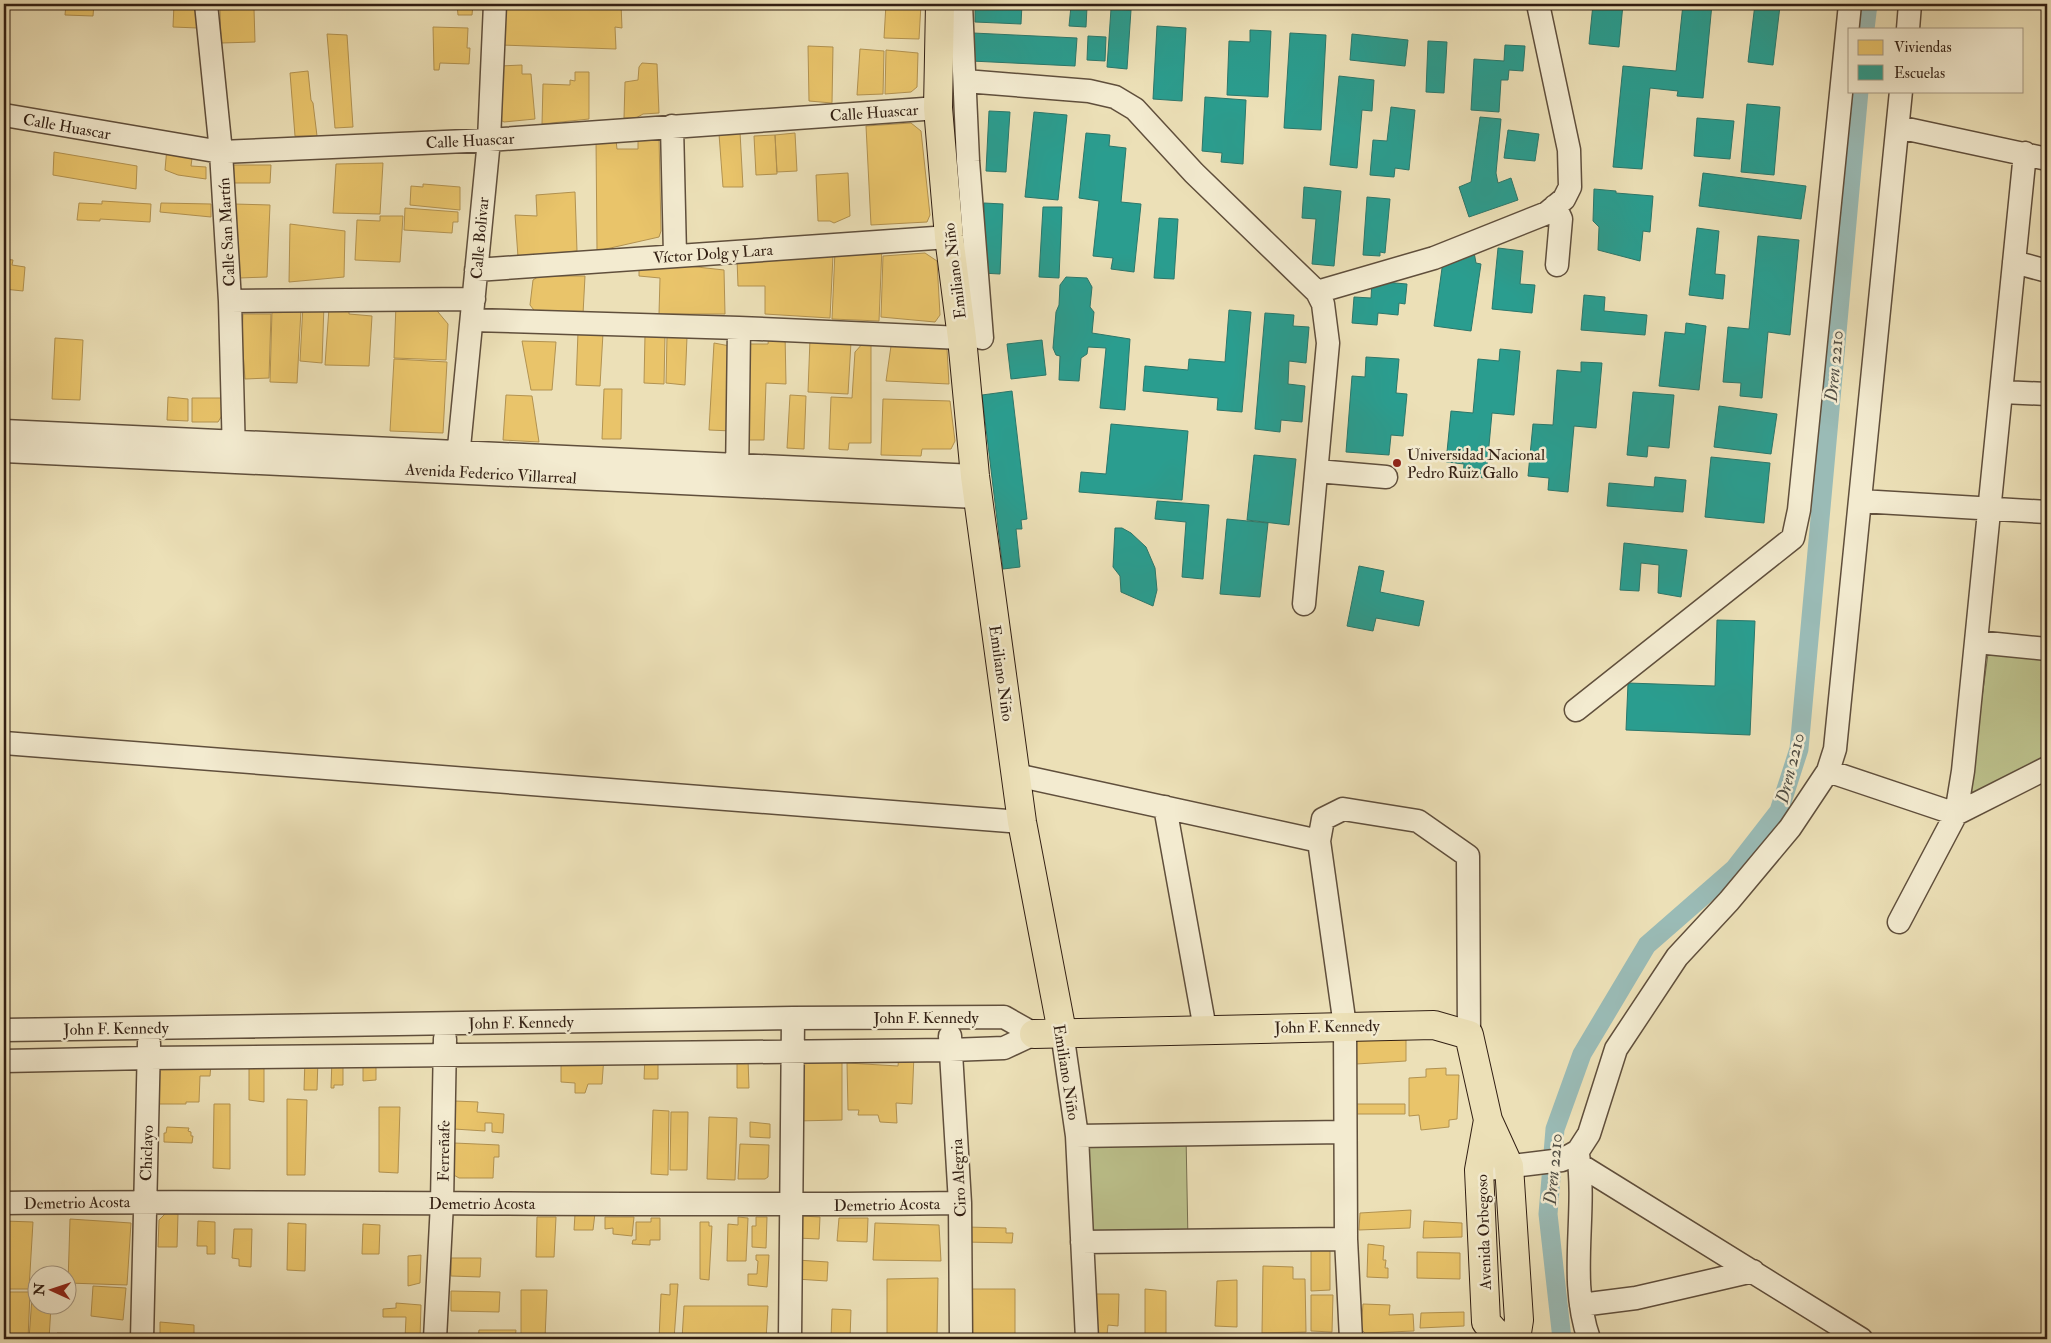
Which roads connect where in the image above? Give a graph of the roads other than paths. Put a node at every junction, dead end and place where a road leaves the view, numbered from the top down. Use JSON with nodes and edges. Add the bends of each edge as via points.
{"nodes":[{"id":1,"x":206,"y":4,"type":"edge"},
{"id":2,"x":495,"y":4,"type":"edge"},
{"id":3,"x":940,"y":4,"type":"edge"},
{"id":4,"x":961,"y":4,"type":"edge"},
{"id":5,"x":1538,"y":4,"type":"edge"},
{"id":6,"x":1850,"y":4,"type":"edge"},
{"id":7,"x":1910,"y":4,"type":"edge"},
{"id":8,"x":1908,"y":28,"type":"edge"},
{"id":9,"x":965,"y":81,"type":"junction"},
{"id":10,"x":1902,"y":92,"type":"edge"},
{"id":11,"x":938,"y":108,"type":"junction"},
{"id":12,"x":4,"y":115,"type":"edge"},
{"id":13,"x":672,"y":126,"type":"junction"},
{"id":14,"x":1898,"y":126,"type":"junction"},
{"id":15,"x":489,"y":140,"type":"junction"},
{"id":16,"x":222,"y":152,"type":"junction"},
{"id":17,"x":2025,"y":153,"type":"junction"},
{"id":18,"x":2047,"y":159,"type":"edge"},
{"id":19,"x":1555,"y":206,"type":"junction"},
{"id":20,"x":949,"y":237,"type":"junction"},
{"id":21,"x":675,"y":255,"type":"junction"},
{"id":22,"x":2014,"y":262,"type":"junction"},
{"id":23,"x":1557,"y":265,"type":"dead end"},
{"id":24,"x":476,"y":270,"type":"junction"},
{"id":25,"x":2047,"y":271,"type":"edge"},
{"id":26,"x":1317,"y":292,"type":"junction"},
{"id":27,"x":230,"y":301,"type":"junction"},
{"id":28,"x":473,"y":310,"type":"junction"},
{"id":29,"x":739,"y":328,"type":"junction"},
{"id":30,"x":972,"y":338,"type":"junction"},
{"id":31,"x":2002,"y":392,"type":"junction"},
{"id":32,"x":2047,"y":394,"type":"edge"},
{"id":33,"x":4,"y":431,"type":"edge"},
{"id":34,"x":4,"y":451,"type":"edge"},
{"id":35,"x":234,"y":451,"type":"junction"},
{"id":36,"x":458,"y":462,"type":"junction"},
{"id":37,"x":1317,"y":471,"type":"junction"},
{"id":38,"x":737,"y":475,"type":"junction"},
{"id":39,"x":1386,"y":477,"type":"dead end"},
{"id":40,"x":976,"y":486,"type":"junction"},
{"id":41,"x":1860,"y":500,"type":"junction"},
{"id":42,"x":1990,"y":508,"type":"junction"},
{"id":43,"x":2047,"y":512,"type":"edge"},
{"id":44,"x":1304,"y":604,"type":"dead end"},
{"id":45,"x":1977,"y":642,"type":"junction"},
{"id":46,"x":2047,"y":649,"type":"edge"},
{"id":47,"x":1576,"y":710,"type":"dead end"},
{"id":48,"x":4,"y":743,"type":"edge"},
{"id":49,"x":2047,"y":768,"type":"edge"},
{"id":50,"x":1828,"y":771,"type":"junction"},
{"id":51,"x":1016,"y":775,"type":"junction"},
{"id":52,"x":1165,"y":807,"type":"junction"},
{"id":53,"x":1956,"y":814,"type":"junction"},
{"id":54,"x":1022,"y":822,"type":"junction"},
{"id":55,"x":1319,"y":841,"type":"junction"},
{"id":56,"x":1899,"y":922,"type":"dead end"},
{"id":57,"x":950,"y":1017,"type":"junction"},
{"id":58,"x":793,"y":1018,"type":"junction"},
{"id":59,"x":445,"y":1023,"type":"junction"},
{"id":60,"x":1345,"y":1026,"type":"junction"},
{"id":61,"x":150,"y":1027,"type":"junction"},
{"id":62,"x":1205,"y":1029,"type":"junction"},
{"id":63,"x":4,"y":1030,"type":"edge"},
{"id":64,"x":1062,"y":1032,"type":"junction"},
{"id":65,"x":1034,"y":1034,"type":"junction"},
{"id":66,"x":1469,"y":1035,"type":"junction"},
{"id":67,"x":950,"y":1050,"type":"junction"},
{"id":68,"x":793,"y":1051,"type":"junction"},
{"id":69,"x":445,"y":1054,"type":"junction"},
{"id":70,"x":149,"y":1058,"type":"junction"},
{"id":71,"x":4,"y":1061,"type":"edge"},
{"id":72,"x":1488,"y":1120,"type":"junction"},
{"id":73,"x":1345,"y":1132,"type":"junction"},
{"id":74,"x":1077,"y":1136,"type":"junction"},
{"id":75,"x":1573,"y":1159,"type":"junction"},
{"id":76,"x":1521,"y":1165,"type":"junction"},
{"id":77,"x":1479,"y":1170,"type":"junction"},
{"id":78,"x":145,"y":1202,"type":"junction"},
{"id":79,"x":4,"y":1203,"type":"edge"},
{"id":80,"x":442,"y":1203,"type":"junction"},
{"id":81,"x":960,"y":1203,"type":"junction"},
{"id":82,"x":791,"y":1205,"type":"junction"},
{"id":83,"x":1346,"y":1239,"type":"junction"},
{"id":84,"x":1082,"y":1242,"type":"junction"},
{"id":85,"x":1753,"y":1271,"type":"junction"},
{"id":86,"x":1581,"y":1305,"type":"junction"},
{"id":87,"x":142,"y":1339,"type":"edge"},
{"id":88,"x":435,"y":1339,"type":"edge"},
{"id":89,"x":790,"y":1339,"type":"edge"},
{"id":90,"x":961,"y":1339,"type":"edge"},
{"id":91,"x":1087,"y":1339,"type":"edge"},
{"id":92,"x":1351,"y":1339,"type":"edge"},
{"id":93,"x":1501,"y":1339,"type":"edge"},
{"id":94,"x":1516,"y":1339,"type":"edge"},
{"id":95,"x":1589,"y":1339,"type":"edge"},
{"id":96,"x":1861,"y":1339,"type":"edge"}],
"edges":[{"from":1,"to":16,"type":"street","name":"Calle San Martín"},
{"from":2,"to":15,"type":"street","name":"Calle Bolivar"},
{"from":3,"to":11,"type":"main road","name":"Emiliano Niño"},
{"from":4,"to":9,"type":"street"},
{"from":5,"to":19,"type":"street","via":[[1569,150],[1570,187],[1564,199]]},
{"from":6,"to":47,"type":"street","via":[[1799,510],[1793,538]]},
{"from":7,"to":8,"type":"street"},
{"from":9,"to":26,"type":"street","via":[[1115,96],[1135,109],[1194,173]]},
{"from":9,"to":30,"type":"street"},
{"from":10,"to":14,"type":"street"},
{"from":11,"to":13,"type":"street","name":"Calle Huascar"},
{"from":11,"to":20,"type":"main road","name":"Emiliano Niño"},
{"from":12,"to":16,"type":"street","name":"Calle Huascar"},
{"from":13,"to":15,"type":"street","name":"Calle Huascar"},
{"from":13,"to":21,"type":"street"},
{"from":14,"to":17,"type":"street"},
{"from":14,"to":41,"type":"street"},
{"from":15,"to":16,"type":"street","name":"Calle Huascar"},
{"from":15,"to":24,"type":"street","name":"Calle Bolivar"},
{"from":16,"to":27,"type":"street","name":"Calle San Martín"},
{"from":17,"to":18,"type":"street"},
{"from":17,"to":22,"type":"street"},
{"from":19,"to":23,"type":"street","via":[[1561,219]]},
{"from":19,"to":26,"type":"street","via":[[1547,213],[1434,258]]},
{"from":20,"to":21,"type":"street","name":"Víctor Dolg y Lara"},
{"from":20,"to":30,"type":"main road","name":"Emiliano Niño"},
{"from":21,"to":24,"type":"street","name":"Víctor Dolg y Lara"},
{"from":22,"to":25,"type":"street"},
{"from":22,"to":31,"type":"street"},
{"from":24,"to":28,"type":"street","name":"Calle Bolivar"},
{"from":26,"to":37,"type":"street","via":[[1323,304],[1328,343]]},
{"from":27,"to":28,"type":"street"},
{"from":27,"to":35,"type":"street","name":"Calle San Martín"},
{"from":28,"to":29,"type":"street"},
{"from":28,"to":36,"type":"street","name":"Calle Bolivar"},
{"from":29,"to":30,"type":"street"},
{"from":29,"to":38,"type":"street"},
{"from":30,"to":40,"type":"main road","name":"Emiliano Niño"},
{"from":31,"to":32,"type":"street"},
{"from":31,"to":42,"type":"street"},
{"from":33,"to":35,"type":"street","name":"Avenida Federico Villarreal"},
{"from":34,"to":35,"type":"street","name":"Avenida Federico Villarreal"},
{"from":35,"to":36,"type":"street","name":"Avenida Federico Villarreal"},
{"from":36,"to":38,"type":"street","name":"Avenida Federico Villarreal"},
{"from":37,"to":39,"type":"street"},
{"from":37,"to":44,"type":"street"},
{"from":38,"to":40,"type":"street","name":"Avenida Federico Villarreal"},
{"from":40,"to":51,"type":"main road","name":"Emiliano Niño"},
{"from":41,"to":42,"type":"street"},
{"from":41,"to":50,"type":"street","via":[[1835,750]]},
{"from":42,"to":43,"type":"street"},
{"from":42,"to":45,"type":"street"},
{"from":45,"to":46,"type":"street"},
{"from":45,"to":53,"type":"street","via":[[1964,771]]},
{"from":48,"to":54,"type":"street"},
{"from":49,"to":53,"type":"street"},
{"from":50,"to":53,"type":"street"},
{"from":50,"to":75,"type":"street","via":[[1790,828],[1677,957],[1616,1049],[1589,1134]]},
{"from":51,"to":52,"type":"street"},
{"from":51,"to":54,"type":"main road","name":"Emiliano Niño"},
{"from":52,"to":55,"type":"street"},
{"from":52,"to":62,"type":"street"},
{"from":53,"to":56,"type":"street"},
{"from":54,"to":64,"type":"main road","name":"Emiliano Niño"},
{"from":55,"to":60,"type":"street"},
{"from":55,"to":66,"type":"street","via":[[1323,819],[1343,809],[1418,821],[1468,856]]},
{"from":57,"to":58,"type":"street","name":"John F. Kennedy"},
{"from":57,"to":65,"type":"street","name":"John F. Kennedy","via":[[1004,1017]]},
{"from":57,"to":67,"type":"street","name":"Ciro Alegria"},
{"from":58,"to":59,"type":"street","name":"John F. Kennedy"},
{"from":58,"to":68,"type":"street"},
{"from":59,"to":61,"type":"street","name":"John F. Kennedy"},
{"from":59,"to":69,"type":"street","name":"Ferreñafe"},
{"from":60,"to":62,"type":"main road","name":"John F. Kennedy"},
{"from":60,"to":66,"type":"main road","name":"John F. Kennedy","via":[[1434,1025]]},
{"from":60,"to":73,"type":"street"},
{"from":61,"to":63,"type":"street","name":"John F. Kennedy"},
{"from":61,"to":70,"type":"street","name":"Chiclayo"},
{"from":62,"to":64,"type":"main road","name":"John F. Kennedy"},
{"from":64,"to":65,"type":"main road","name":"John F. Kennedy"},
{"from":64,"to":74,"type":"street","name":"Emiliano Niño"},
{"from":65,"to":67,"type":"street","name":"John F. Kennedy","via":[[1004,1048]]},
{"from":66,"to":72,"type":"main road","name":"Avenida Orbegoso"},
{"from":67,"to":68,"type":"street","name":"John F. Kennedy"},
{"from":67,"to":81,"type":"street","name":"Ciro Alegria"},
{"from":68,"to":69,"type":"street","name":"John F. Kennedy"},
{"from":68,"to":82,"type":"street"},
{"from":69,"to":70,"type":"street","name":"John F. Kennedy"},
{"from":69,"to":80,"type":"street","name":"Ferreñafe"},
{"from":70,"to":71,"type":"street","name":"John F. Kennedy"},
{"from":70,"to":78,"type":"street","name":"Chiclayo"},
{"from":72,"to":76,"type":"main road","name":"Avenida Orbegoso"},
{"from":72,"to":77,"type":"main road","name":"Avenida Orbegoso"},
{"from":73,"to":74,"type":"street"},
{"from":73,"to":83,"type":"street"},
{"from":74,"to":84,"type":"street","name":"Emiliano Niño"},
{"from":75,"to":76,"type":"street"},
{"from":75,"to":85,"type":"street"},
{"from":75,"to":86,"type":"street","via":[[1581,1174],[1578,1241]]},
{"from":76,"to":77,"type":"street"},
{"from":76,"to":94,"type":"main road","name":"Avenida Orbegoso"},
{"from":77,"to":93,"type":"main road","name":"Avenida Orbegoso","via":[[1486,1322]]},
{"from":78,"to":79,"type":"street","name":"Demetrio Acosta"},
{"from":78,"to":80,"type":"street","name":"Demetrio Acosta"},
{"from":78,"to":87,"type":"street","name":"Chiclayo"},
{"from":80,"to":82,"type":"street","name":"Demetrio Acosta"},
{"from":80,"to":88,"type":"street","name":"Ferreñafe"},
{"from":81,"to":82,"type":"street","name":"Demetrio Acosta"},
{"from":81,"to":90,"type":"street","name":"Ciro Alegria"},
{"from":82,"to":89,"type":"street"},
{"from":83,"to":84,"type":"street"},
{"from":83,"to":92,"type":"street"},
{"from":84,"to":91,"type":"street","name":"Emiliano Niño"},
{"from":85,"to":86,"type":"street","via":[[1636,1298]]},
{"from":85,"to":96,"type":"street"},
{"from":86,"to":95,"type":"street"}]}
